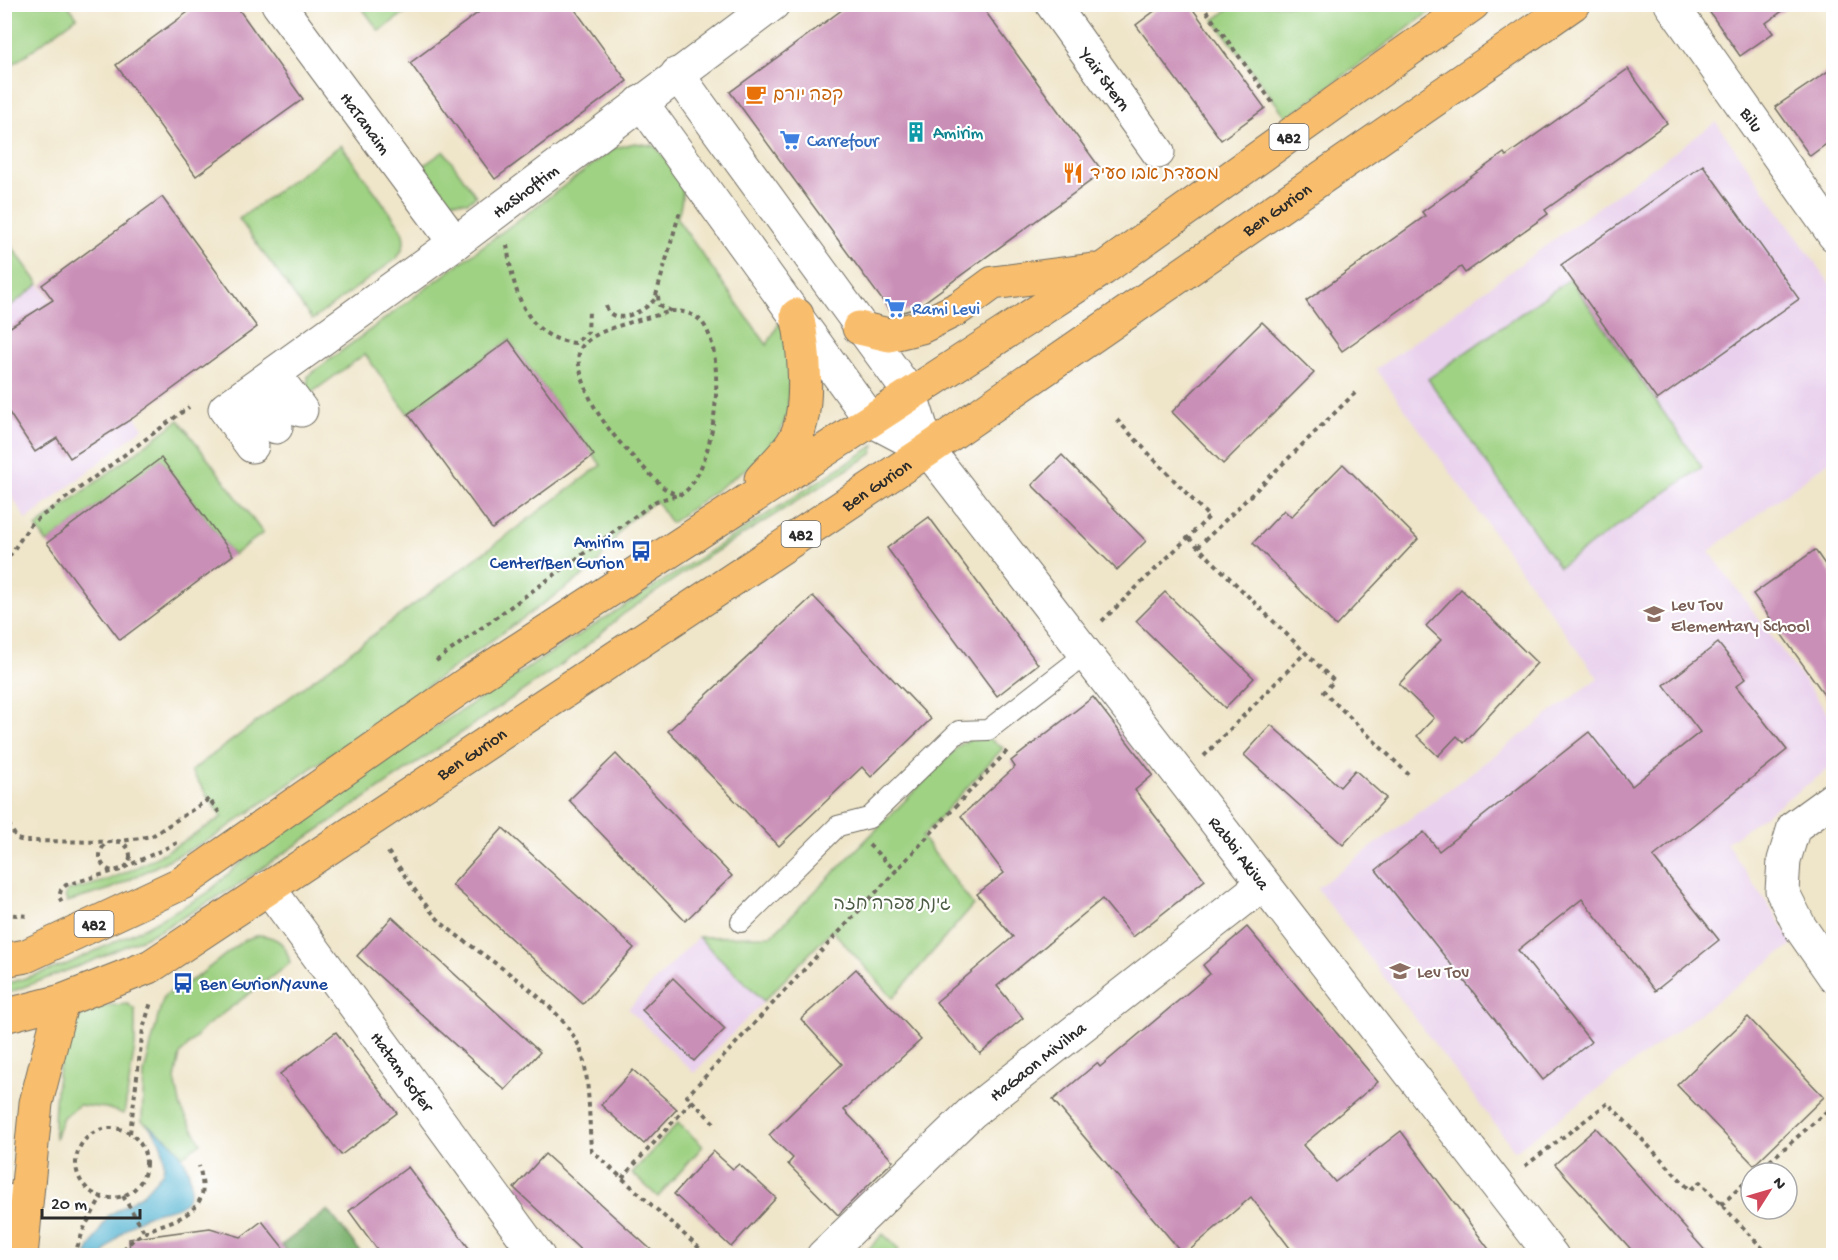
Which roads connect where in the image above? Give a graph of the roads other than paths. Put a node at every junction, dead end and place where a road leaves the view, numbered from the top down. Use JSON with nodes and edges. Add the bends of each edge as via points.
{"nodes":[{"id":1,"x":278,"y":4,"type":"edge"},
{"id":2,"x":773,"y":4,"type":"edge"},
{"id":3,"x":1052,"y":4,"type":"edge"},
{"id":4,"x":1473,"y":4,"type":"edge"},
{"id":5,"x":1573,"y":4,"type":"edge"},
{"id":6,"x":1671,"y":4,"type":"edge"},
{"id":7,"x":677,"y":74,"type":"junction"},
{"id":8,"x":640,"y":102,"type":"junction"},
{"id":9,"x":1158,"y":152,"type":"dead end"},
{"id":10,"x":1832,"y":229,"type":"edge"},
{"id":11,"x":454,"y":243,"type":"junction"},
{"id":12,"x":1103,"y":268,"type":"junction"},
{"id":13,"x":797,"y":315,"type":"junction"},
{"id":14,"x":859,"y":327,"type":"junction"},
{"id":15,"x":261,"y":383,"type":"junction"},
{"id":16,"x":911,"y":395,"type":"junction"},
{"id":17,"x":871,"y":420,"type":"junction"},
{"id":18,"x":928,"y":450,"type":"junction"},
{"id":19,"x":732,"y":512,"type":"junction"},
{"id":20,"x":1090,"y":641,"type":"junction"},
{"id":21,"x":1833,"y":798,"type":"edge"},
{"id":22,"x":1263,"y":884,"type":"junction"},
{"id":23,"x":268,"y":886,"type":"junction"},
{"id":24,"x":741,"y":922,"type":"dead end"},
{"id":25,"x":12,"y":955,"type":"edge"},
{"id":26,"x":1833,"y":976,"type":"edge"},
{"id":27,"x":62,"y":1001,"type":"junction"},
{"id":28,"x":4,"y":1016,"type":"edge"},
{"id":29,"x":4,"y":1200,"type":"edge"},
{"id":30,"x":20,"y":1256,"type":"edge"},
{"id":31,"x":538,"y":1256,"type":"edge"},
{"id":32,"x":823,"y":1256,"type":"edge"},
{"id":33,"x":1552,"y":1256,"type":"edge"}],
"edges":[{"from":1,"to":11,"type":"street","name":"HaTanaim"},
{"from":2,"to":7,"type":"street","name":"HaShoftim"},
{"from":3,"to":9,"type":"street","name":"Yair Stern"},
{"from":4,"to":12,"type":"main road","number":"482"},
{"from":5,"to":18,"type":"main road","name":"Ben Gurion","number":"482"},
{"from":6,"to":10,"type":"street","name":"Bilu"},
{"from":7,"to":8,"type":"street","name":"HaShoftim"},
{"from":7,"to":14,"type":"street"},
{"from":8,"to":11,"type":"street","name":"HaShoftim"},
{"from":8,"to":13,"type":"street"},
{"from":11,"to":15,"type":"street","name":"HaShoftim"},
{"from":12,"to":14,"type":"main road","via":[[993,283],[959,308],[921,327],[889,335]]},
{"from":12,"to":16,"type":"main road","number":"482"},
{"from":13,"to":17,"type":"street"},
{"from":13,"to":19,"type":"main road","via":[[805,350],[805,385],[794,442]]},
{"from":14,"to":16,"type":"street"},
{"from":15,"to":15,"type":"street","name":"HaShoftim","via":[[225,410],[277,428]]},
{"from":16,"to":17,"type":"main road","number":"482"},
{"from":16,"to":18,"type":"street"},
{"from":17,"to":18,"type":"street"},
{"from":17,"to":19,"type":"main road","number":"482"},
{"from":18,"to":20,"type":"street","name":"Rabbi Akiva"},
{"from":18,"to":23,"type":"main road","name":"Ben Gurion","number":"482"},
{"from":19,"to":25,"type":"main road","number":"482","via":[[469,682],[182,882]]},
{"from":20,"to":22,"type":"street","name":"Rabbi Akiva"},
{"from":20,"to":24,"type":"lane","via":[[988,730],[959,731],[869,818],[838,826]]},
{"from":21,"to":26,"type":"street","via":[[1794,827],[1784,860],[1782,891],[1800,927]]},
{"from":22,"to":32,"type":"street","name":"HaGaon MiVilna","via":[[972,1112]]},
{"from":22,"to":33,"type":"street","name":"Rabbi Akiva"},
{"from":23,"to":27,"type":"main road","name":"Ben Gurion","number":"482","via":[[150,966]]},
{"from":23,"to":31,"type":"street","name":"Hatam Sofer"},
{"from":27,"to":28,"type":"main road","name":"Ben Gurion","number":"482"},
{"from":27,"to":30,"type":"main road","via":[[36,1103]]},
{"from":29,"to":30,"type":"street"}]}
